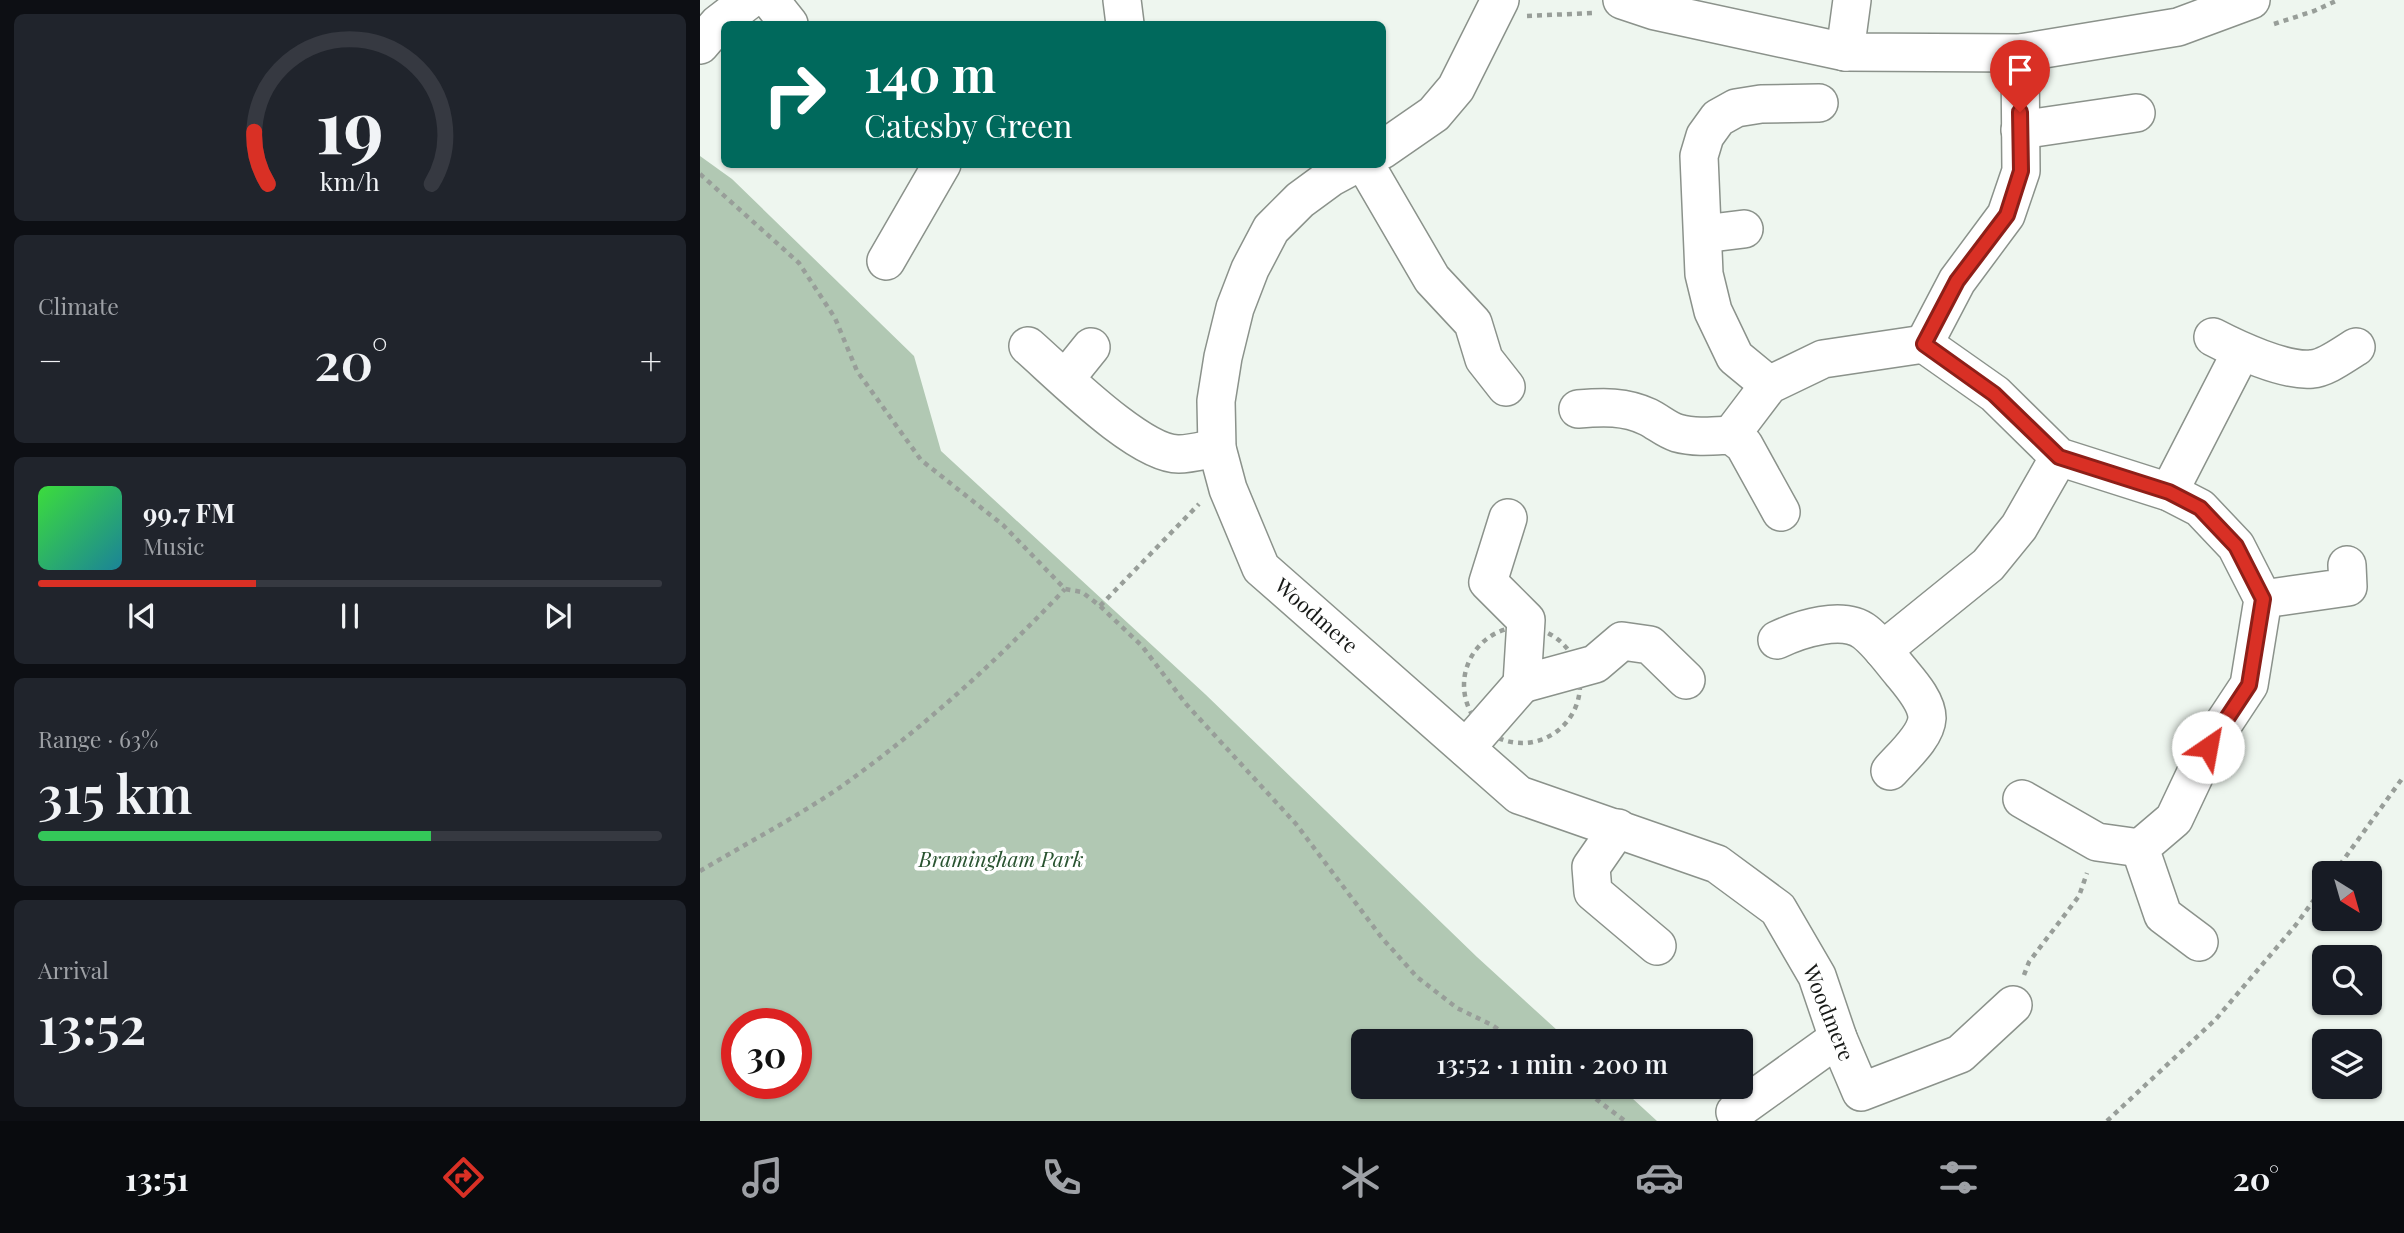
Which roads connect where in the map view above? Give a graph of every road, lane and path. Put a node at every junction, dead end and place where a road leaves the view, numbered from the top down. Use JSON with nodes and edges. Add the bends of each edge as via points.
{"nodes":[{"id":1,"x":749,"y":0,"type":"edge"},
{"id":2,"x":770,"y":0,"type":"edge"},
{"id":3,"x":1122,"y":0,"type":"edge"},
{"id":4,"x":1500,"y":0,"type":"edge"},
{"id":5,"x":1622,"y":0,"type":"edge"},
{"id":6,"x":1852,"y":0,"type":"edge"},
{"id":7,"x":2250,"y":0,"type":"edge"},
{"id":8,"x":722,"y":21,"type":"edge"},
{"id":9,"x":787,"y":21,"type":"edge"},
{"id":10,"x":1125,"y":21,"type":"edge"},
{"id":11,"x":721,"y":22,"type":"edge"},
{"id":12,"x":700,"y":46,"type":"edge"},
{"id":13,"x":1845,"y":52,"type":"junction"},
{"id":14,"x":2020,"y":54,"type":"junction"},
{"id":15,"x":1819,"y":103,"type":"dead end"},
{"id":16,"x":2136,"y":113,"type":"dead end"},
{"id":17,"x":2020,"y":130,"type":"junction"},
{"id":18,"x":1386,"y":146,"type":"edge"},
{"id":19,"x":940,"y":168,"type":"edge"},
{"id":20,"x":1350,"y":168,"type":"edge"},
{"id":21,"x":1355,"y":168,"type":"edge"},
{"id":22,"x":700,"y":174,"type":"edge"},
{"id":23,"x":1702,"y":216,"type":"junction"},
{"id":24,"x":1744,"y":229,"type":"dead end"},
{"id":25,"x":886,"y":261,"type":"dead end"},
{"id":26,"x":1924,"y":344,"type":"junction"},
{"id":27,"x":1028,"y":346,"type":"dead end"},
{"id":28,"x":1091,"y":347,"type":"dead end"},
{"id":29,"x":2356,"y":347,"type":"dead end"},
{"id":30,"x":1066,"y":378,"type":"junction"},
{"id":31,"x":1769,"y":385,"type":"junction"},
{"id":32,"x":1506,"y":387,"type":"dead end"},
{"id":33,"x":1578,"y":409,"type":"dead end"},
{"id":34,"x":1726,"y":443,"type":"junction"},
{"id":35,"x":1216,"y":448,"type":"junction"},
{"id":36,"x":2059,"y":457,"type":"junction"},
{"id":37,"x":1228,"y":489,"type":"junction"},
{"id":38,"x":2169,"y":492,"type":"junction"},
{"id":39,"x":1781,"y":512,"type":"dead end"},
{"id":40,"x":1508,"y":518,"type":"dead end"},
{"id":41,"x":2347,"y":565,"type":"dead end"},
{"id":42,"x":1065,"y":590,"type":"junction"},
{"id":43,"x":2263,"y":599,"type":"junction"},
{"id":44,"x":1100,"y":606,"type":"junction"},
{"id":45,"x":1777,"y":640,"type":"dead end"},
{"id":46,"x":1883,"y":650,"type":"junction"},
{"id":47,"x":1686,"y":680,"type":"dead end"},
{"id":48,"x":1522,"y":684,"type":"junction"},
{"id":49,"x":1466,"y":748,"type":"junction"},
{"id":50,"x":1890,"y":771,"type":"dead end"},
{"id":51,"x":2404,"y":776,"type":"edge"},
{"id":52,"x":2022,"y":799,"type":"dead end"},
{"id":53,"x":1618,"y":828,"type":"junction"},
{"id":54,"x":2097,"y":842,"type":"junction"},
{"id":55,"x":2140,"y":848,"type":"junction"},
{"id":56,"x":2343,"y":861,"type":"edge"},
{"id":57,"x":700,"y":870,"type":"edge"},
{"id":58,"x":2312,"y":903,"type":"edge"},
{"id":59,"x":2199,"y":943,"type":"dead end"},
{"id":60,"x":1657,"y":946,"type":"dead end"},
{"id":61,"x":2012,"y":1005,"type":"joint"},
{"id":62,"x":1498,"y":1029,"type":"edge"},
{"id":63,"x":1838,"y":1038,"type":"junction"},
{"id":64,"x":1596,"y":1099,"type":"edge"},
{"id":65,"x":1867,"y":1107,"type":"edge"},
{"id":66,"x":1735,"y":1112,"type":"dead end"},
{"id":67,"x":1625,"y":1121,"type":"edge"},
{"id":68,"x":2107,"y":1121,"type":"edge"}],
"edges":[{"from":1,"to":8,"type":"street"},
{"from":2,"to":9,"type":"street"},
{"from":3,"to":10,"type":"street"},
{"from":4,"to":18,"type":"street","via":[[1456,88],[1434,114]]},
{"from":5,"to":13,"type":"street"},
{"from":6,"to":13,"type":"street"},
{"from":7,"to":14,"type":"street","via":[[2178,27]]},
{"from":11,"to":12,"type":"street"},
{"from":13,"to":14,"type":"street"},
{"from":14,"to":17,"type":"street"},
{"from":15,"to":23,"type":"street","via":[[1761,104],[1736,108],[1718,118],[1705,136],[1699,156]]},
{"from":16,"to":17,"type":"street"},
{"from":17,"to":26,"type":"street","via":[[2021,171],[2007,215],[1957,281]]},
{"from":19,"to":25,"type":"street"},
{"from":20,"to":35,"type":"street","name":"Woodmere","via":[[1300,200],[1271,229],[1250,269],[1223,357],[1216,401]]},
{"from":21,"to":32,"type":"street","via":[[1432,279],[1473,323],[1484,359]]},
{"from":22,"to":42,"type":"path","via":[[799,263],[835,318],[857,371],[921,460],[1003,525]]},
{"from":23,"to":24,"type":"street"},
{"from":23,"to":31,"type":"street","via":[[1704,274],[1713,311],[1735,357]]},
{"from":26,"to":31,"type":"street","via":[[1823,359]]},
{"from":26,"to":36,"type":"street","via":[[1994,394]]},
{"from":27,"to":30,"type":"street"},
{"from":28,"to":30,"type":"street"},
{"from":29,"to":38,"type":"street","via":[[2312,369],[2243,350]]},
{"from":30,"to":35,"type":"street","via":[[1153,448],[1178,454]]},
{"from":31,"to":34,"type":"street"},
{"from":33,"to":34,"type":"street","via":[[1630,411],[1675,432]]},
{"from":34,"to":39,"type":"street"},
{"from":35,"to":37,"type":"street","name":"Woodmere"},
{"from":36,"to":38,"type":"street"},
{"from":36,"to":46,"type":"street","via":[[2019,527],[1988,565]]},
{"from":37,"to":44,"type":"path","via":[[1201,502]]},
{"from":37,"to":49,"type":"street","name":"Woodmere","via":[[1261,568]]},
{"from":38,"to":43,"type":"street","via":[[2200,508],[2236,546]]},
{"from":40,"to":48,"type":"street","via":[[1488,582],[1526,620]]},
{"from":41,"to":43,"type":"street","via":[[2347,587]]},
{"from":42,"to":44,"type":"path","via":[[1082,592]]},
{"from":42,"to":57,"type":"path","via":[[940,711],[840,787]]},
{"from":43,"to":55,"type":"street","via":[[2249,685],[2208,747],[2174,819]]},
{"from":44,"to":62,"type":"path","via":[[1142,646],[1186,704],[1296,824],[1382,939],[1417,977],[1457,1008]]},
{"from":45,"to":46,"type":"street","via":[[1810,627],[1846,625],[1863,630]]},
{"from":46,"to":50,"type":"street","via":[[1924,705],[1927,720],[1918,739]]},
{"from":47,"to":48,"type":"street","via":[[1650,645],[1622,641],[1595,664]]},
{"from":48,"to":49,"type":"street"},
{"from":49,"to":53,"type":"street","name":"Woodmere","via":[[1519,795]]},
{"from":51,"to":56,"type":"path"},
{"from":52,"to":54,"type":"street"},
{"from":53,"to":60,"type":"street","via":[[1591,867],[1593,892]]},
{"from":53,"to":63,"type":"street","name":"Woodmere","via":[[1717,864],[1778,909],[1817,976]]},
{"from":54,"to":55,"type":"street"},
{"from":54,"to":61,"type":"path","via":[[2080,896],[2029,962]]},
{"from":55,"to":59,"type":"street","via":[[2163,915]]},
{"from":58,"to":68,"type":"path","via":[[2216,1019]]},
{"from":61,"to":65,"type":"street","name":"Woodmere","via":[[1960,1054]]},
{"from":63,"to":65,"type":"street","name":"Woodmere"},
{"from":63,"to":66,"type":"street"},
{"from":64,"to":67,"type":"path"}]}
